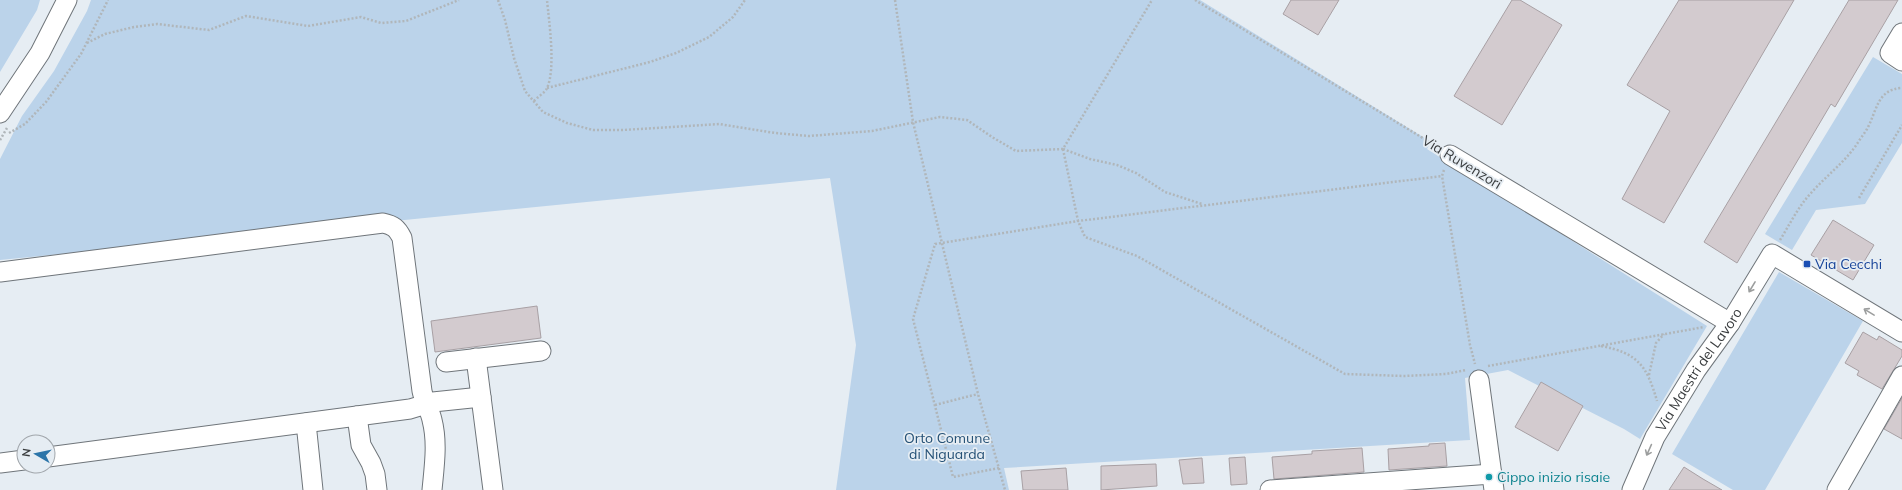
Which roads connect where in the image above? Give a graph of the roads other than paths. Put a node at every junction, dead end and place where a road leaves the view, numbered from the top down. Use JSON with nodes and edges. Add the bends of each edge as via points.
{"nodes":[{"id":1,"x":67,"y":0,"type":"edge"},
{"id":2,"x":1902,"y":33,"type":"edge"},
{"id":3,"x":1896,"y":57,"type":"edge"},
{"id":4,"x":0,"y":113,"type":"edge"},
{"id":5,"x":1450,"y":155,"type":"road end"},
{"id":6,"x":0,"y":272,"type":"edge"},
{"id":7,"x":1730,"y":323,"type":"junction"},
{"id":8,"x":1902,"y":332,"type":"edge"},
{"id":9,"x":541,"y":350,"type":"dead end"},
{"id":10,"x":476,"y":358,"type":"junction"},
{"id":11,"x":446,"y":362,"type":"dead end"},
{"id":12,"x":1477,"y":372,"type":"road end"},
{"id":13,"x":1902,"y":376,"type":"edge"},
{"id":14,"x":481,"y":397,"type":"junction"},
{"id":15,"x":425,"y":404,"type":"junction"},
{"id":16,"x":357,"y":416,"type":"junction"},
{"id":17,"x":306,"y":423,"type":"junction"},
{"id":18,"x":56,"y":456,"type":"edge"},
{"id":19,"x":16,"y":461,"type":"edge"},
{"id":20,"x":0,"y":463,"type":"edge"},
{"id":21,"x":1493,"y":482,"type":"edge"},
{"id":22,"x":313,"y":490,"type":"edge"},
{"id":23,"x":377,"y":490,"type":"edge"},
{"id":24,"x":432,"y":490,"type":"edge"},
{"id":25,"x":493,"y":490,"type":"edge"},
{"id":26,"x":1270,"y":490,"type":"edge"},
{"id":27,"x":1632,"y":490,"type":"edge"},
{"id":28,"x":1837,"y":490,"type":"edge"}],
"edges":[{"from":1,"to":4,"type":"street","via":[[40,53]]},
{"from":2,"to":3,"type":"street"},
{"from":5,"to":7,"type":"street","name":"Via Ruvenzori"},
{"from":6,"to":15,"type":"street","via":[[391,224],[402,238]]},
{"from":8,"to":7,"type":"street","name":"Via Maestri del Lavoro","one_way":true,"via":[[1772,254]]},
{"from":7,"to":27,"type":"street","name":"Via Maestri del Lavoro","one_way":true,"via":[[1696,370],[1655,437]]},
{"from":9,"to":10,"type":"street"},
{"from":10,"to":11,"type":"street"},
{"from":10,"to":14,"type":"street"},
{"from":12,"to":21,"type":"street"},
{"from":13,"to":28,"type":"street"},
{"from":14,"to":15,"type":"street"},
{"from":14,"to":25,"type":"street"},
{"from":15,"to":16,"type":"street","via":[[410,409]]},
{"from":15,"to":24,"type":"street","via":[[432,420],[435,437]]},
{"from":16,"to":17,"type":"street"},
{"from":16,"to":23,"type":"street","via":[[361,445],[373,469]]},
{"from":17,"to":18,"type":"street"},
{"from":17,"to":22,"type":"street"},
{"from":19,"to":20,"type":"street"},
{"from":21,"to":26,"type":"street"}]}
